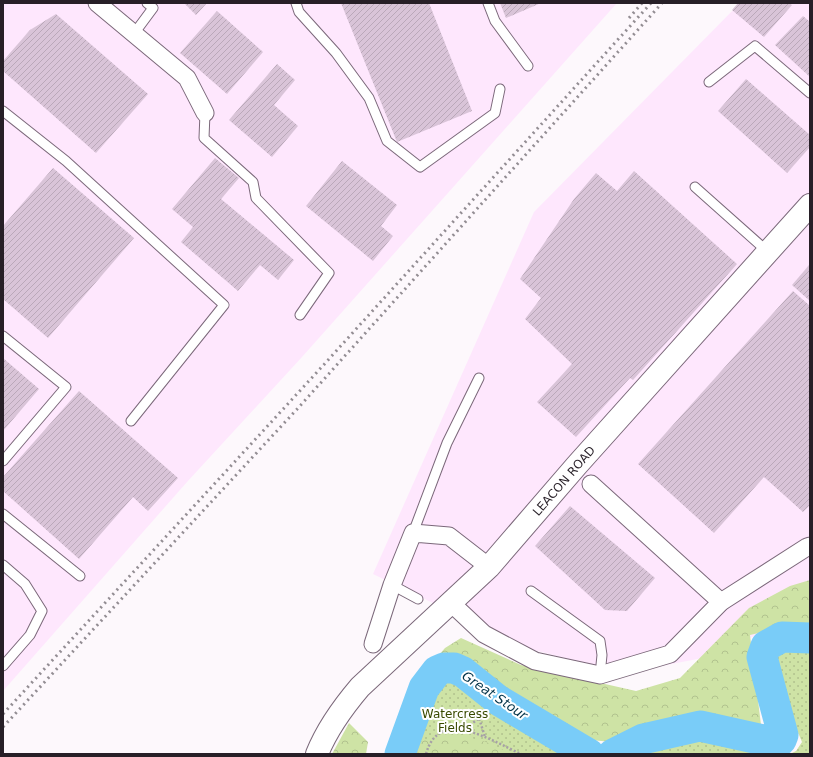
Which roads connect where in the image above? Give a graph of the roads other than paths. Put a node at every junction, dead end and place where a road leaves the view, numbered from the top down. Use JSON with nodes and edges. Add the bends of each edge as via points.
{"nodes":[{"id":1,"x":97,"y":3,"type":"edge"},
{"id":2,"x":148,"y":3,"type":"edge"},
{"id":3,"x":296,"y":3,"type":"edge"},
{"id":4,"x":488,"y":3,"type":"edge"},
{"id":5,"x":133,"y":35,"type":"junction"},
{"id":6,"x":528,"y":66,"type":"dead end"},
{"id":7,"x":709,"y":82,"type":"dead end"},
{"id":8,"x":500,"y":89,"type":"dead end"},
{"id":9,"x":810,"y":93,"type":"edge"},
{"id":10,"x":3,"y":111,"type":"edge"},
{"id":11,"x":205,"y":113,"type":"joint"},
{"id":12,"x":695,"y":187,"type":"dead end"},
{"id":13,"x":810,"y":205,"type":"edge"},
{"id":14,"x":768,"y":252,"type":"junction"},
{"id":15,"x":300,"y":315,"type":"dead end"},
{"id":16,"x":3,"y":336,"type":"edge"},
{"id":17,"x":479,"y":378,"type":"dead end"},
{"id":18,"x":131,"y":421,"type":"dead end"},
{"id":19,"x":3,"y":461,"type":"edge"},
{"id":20,"x":591,"y":484,"type":"dead end"},
{"id":21,"x":3,"y":514,"type":"edge"},
{"id":22,"x":414,"y":532,"type":"junction"},
{"id":23,"x":810,"y":546,"type":"edge"},
{"id":24,"x":3,"y":565,"type":"edge"},
{"id":25,"x":489,"y":567,"type":"junction"},
{"id":26,"x":80,"y":576,"type":"dead end"},
{"id":27,"x":392,"y":585,"type":"junction"},
{"id":28,"x":531,"y":591,"type":"dead end"},
{"id":29,"x":418,"y":599,"type":"dead end"},
{"id":30,"x":450,"y":602,"type":"junction"},
{"id":31,"x":721,"y":602,"type":"junction"},
{"id":32,"x":373,"y":644,"type":"dead end"},
{"id":33,"x":3,"y":666,"type":"edge"},
{"id":34,"x":600,"y":675,"type":"junction"},
{"id":35,"x":317,"y":754,"type":"edge"}],
"edges":[{"from":1,"to":5,"type":"street"},
{"from":2,"to":5,"type":"lane","via":[[153,8]]},
{"from":3,"to":8,"type":"lane","via":[[299,12],[336,52],[369,98],[387,141],[420,167],[495,114]]},
{"from":4,"to":6,"type":"lane","via":[[496,21]]},
{"from":5,"to":11,"type":"street","via":[[187,78]]},
{"from":7,"to":9,"type":"lane","via":[[754,46]]},
{"from":10,"to":18,"type":"lane","via":[[66,161],[224,305]]},
{"from":11,"to":15,"type":"lane","via":[[204,138],[253,182],[256,198],[329,273]]},
{"from":12,"to":14,"type":"lane"},
{"from":13,"to":14,"type":"street","name":"LEACON ROAD"},
{"from":14,"to":25,"type":"street","name":"LEACON ROAD"},
{"from":16,"to":19,"type":"lane","via":[[66,387]]},
{"from":17,"to":22,"type":"lane","via":[[447,443]]},
{"from":20,"to":31,"type":"street"},
{"from":21,"to":26,"type":"lane"},
{"from":22,"to":25,"type":"street","via":[[449,536]]},
{"from":22,"to":27,"type":"street"},
{"from":23,"to":31,"type":"street"},
{"from":24,"to":33,"type":"lane","via":[[25,584],[42,611],[30,635]]},
{"from":25,"to":30,"type":"street","name":"LEACON ROAD"},
{"from":27,"to":29,"type":"lane"},
{"from":27,"to":32,"type":"street"},
{"from":28,"to":34,"type":"lane","via":[[600,640]]},
{"from":30,"to":34,"type":"street","via":[[484,634],[535,661]]},
{"from":30,"to":35,"type":"street","name":"LEACON ROAD","via":[[360,687],[330,727]]},
{"from":31,"to":34,"type":"street","via":[[670,654]]}]}
